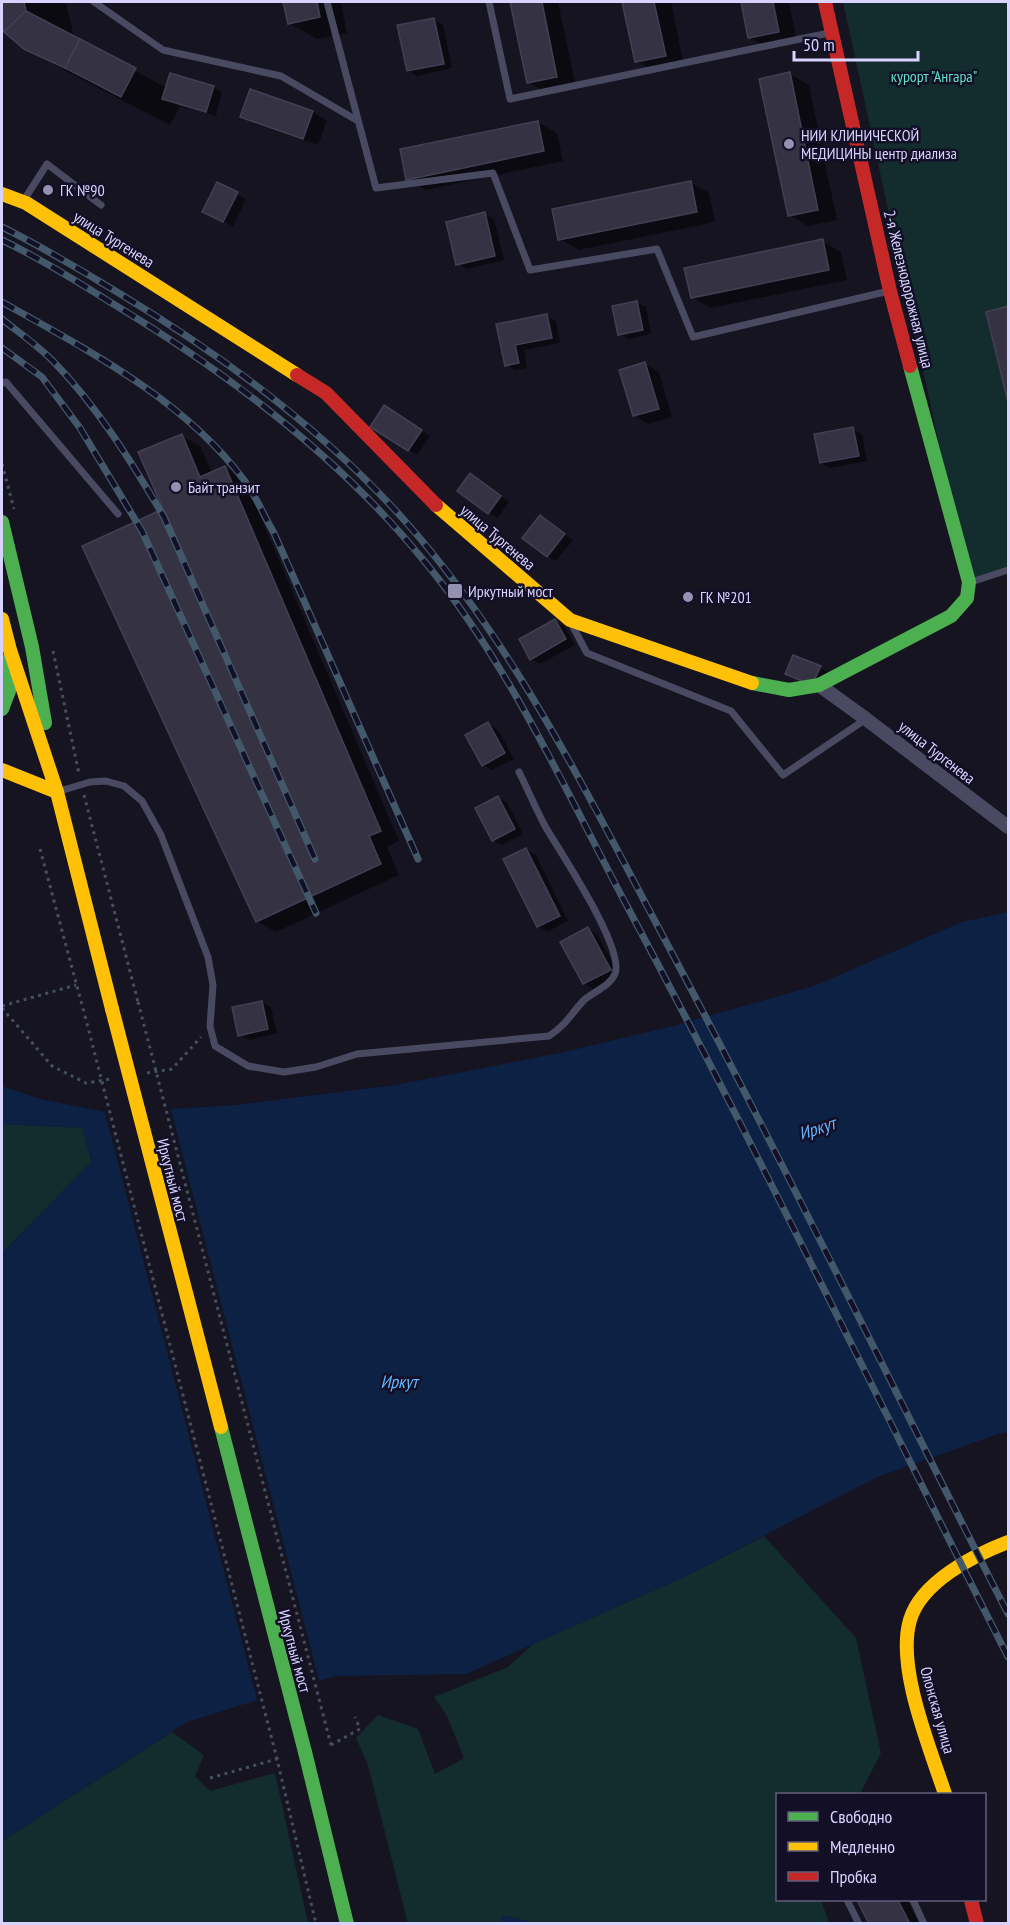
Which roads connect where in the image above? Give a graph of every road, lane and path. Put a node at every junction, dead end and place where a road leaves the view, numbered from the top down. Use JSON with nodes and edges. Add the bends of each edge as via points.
{"nodes":[{"id":1,"x":94,"y":2,"type":"edge"},
{"id":2,"x":327,"y":2,"type":"edge"},
{"id":3,"x":489,"y":2,"type":"edge"},
{"id":4,"x":825,"y":2,"type":"edge"},
{"id":5,"x":832,"y":32,"type":"junction"},
{"id":6,"x":358,"y":121,"type":"junction"},
{"id":7,"x":2,"y":194,"type":"edge"},
{"id":8,"x":23,"y":202,"type":"junction"},
{"id":9,"x":101,"y":205,"type":"dead end"},
{"id":10,"x":890,"y":291,"type":"junction"},
{"id":11,"x":2,"y":383,"type":"edge"},
{"id":12,"x":2,"y":464,"type":"edge"},
{"id":13,"x":118,"y":514,"type":"dead end"},
{"id":14,"x":17,"y":518,"type":"dead end"},
{"id":15,"x":2,"y":522,"type":"edge"},
{"id":16,"x":1008,"y":570,"type":"edge"},
{"id":17,"x":969,"y":582,"type":"junction"},
{"id":18,"x":2,"y":619,"type":"edge"},
{"id":19,"x":570,"y":620,"type":"junction"},
{"id":20,"x":52,"y":645,"type":"dead end"},
{"id":21,"x":10,"y":650,"type":"junction"},
{"id":22,"x":819,"y":685,"type":"junction"},
{"id":23,"x":2,"y":709,"type":"edge"},
{"id":24,"x":866,"y":719,"type":"junction"},
{"id":25,"x":2,"y":770,"type":"edge"},
{"id":26,"x":519,"y":772,"type":"dead end"},
{"id":27,"x":81,"y":784,"type":"junction"},
{"id":28,"x":57,"y":792,"type":"junction"},
{"id":29,"x":1008,"y":826,"type":"edge"},
{"id":30,"x":40,"y":849,"type":"dead end"},
{"id":31,"x":76,"y":985,"type":"junction"},
{"id":32,"x":2,"y":1006,"type":"edge"},
{"id":33,"x":1008,"y":1542,"type":"edge"},
{"id":34,"x":355,"y":1717,"type":"dead end"},
{"id":35,"x":277,"y":1760,"type":"junction"},
{"id":36,"x":210,"y":1778,"type":"dead end"},
{"id":37,"x":945,"y":1793,"type":"edge"},
{"id":38,"x":848,"y":1901,"type":"edge"},
{"id":39,"x":914,"y":1901,"type":"edge"},
{"id":40,"x":972,"y":1901,"type":"edge"},
{"id":41,"x":316,"y":1923,"type":"edge"},
{"id":42,"x":347,"y":1923,"type":"edge"},
{"id":43,"x":859,"y":1923,"type":"edge"},
{"id":44,"x":924,"y":1923,"type":"edge"},
{"id":45,"x":977,"y":1923,"type":"edge"}],
"edges":[{"from":1,"to":6,"type":"lane","via":[[163,50],[281,76]]},
{"from":2,"to":6,"type":"lane"},
{"from":3,"to":5,"type":"lane","via":[[510,99]]},
{"from":4,"to":5,"type":"street","name":"2-я Железнодорожная улица"},
{"from":5,"to":10,"type":"street","name":"2-я Железнодорожная улица"},
{"from":6,"to":10,"type":"lane","via":[[376,188],[493,173],[530,270],[657,249],[693,337]]},
{"from":7,"to":8,"type":"street","name":"улица Тургенева"},
{"from":8,"to":9,"type":"lane","via":[[47,164]]},
{"from":8,"to":19,"type":"street","name":"улица Тургенева","via":[[326,393],[446,514]]},
{"from":10,"to":17,"type":"street","name":"2-я Железнодорожная улица"},
{"from":11,"to":13,"type":"lane","via":[[6,382]]},
{"from":12,"to":14,"type":"path"},
{"from":15,"to":28,"type":"street","via":[[32,647]]},
{"from":16,"to":17,"type":"lane"},
{"from":17,"to":22,"type":"street","via":[[967,598],[951,616]]},
{"from":18,"to":21,"type":"street","name":"Иркутный мост"},
{"from":19,"to":22,"type":"street","name":"улица Тургенева","via":[[747,682],[789,690]]},
{"from":19,"to":24,"type":"lane","via":[[587,653],[731,711],[783,775]]},
{"from":20,"to":27,"type":"path"},
{"from":21,"to":23,"type":"street","via":[[9,691]]},
{"from":21,"to":28,"type":"street","name":"Иркутный мост"},
{"from":22,"to":24,"type":"street","name":"улица Тургенева"},
{"from":24,"to":29,"type":"street","name":"улица Тургенева"},
{"from":25,"to":28,"type":"street"},
{"from":26,"to":27,"type":"lane","via":[[605,928],[616,955],[616,973],[610,981],[584,1000],[562,1028],[549,1036],[357,1054],[284,1072],[248,1066],[214,1046],[210,1026],[213,985],[208,957],[161,834],[141,801],[124,786],[106,782]]},
{"from":27,"to":28,"type":"lane"},
{"from":27,"to":34,"type":"path","bridge":true,"via":[[331,1745],[360,1729]]},
{"from":28,"to":42,"type":"street","name":"Иркутный мост","bridge":true},
{"from":30,"to":31,"type":"path"},
{"from":31,"to":32,"type":"path"},
{"from":31,"to":35,"type":"path","bridge":true},
{"from":33,"to":37,"type":"street","name":"Олонская улица","via":[[991,1547],[942,1577],[916,1608],[907,1631],[908,1672]]},
{"from":35,"to":36,"type":"path"},
{"from":35,"to":41,"type":"path"},
{"from":38,"to":43,"type":"lane"},
{"from":39,"to":44,"type":"lane"},
{"from":40,"to":45,"type":"street"}]}
